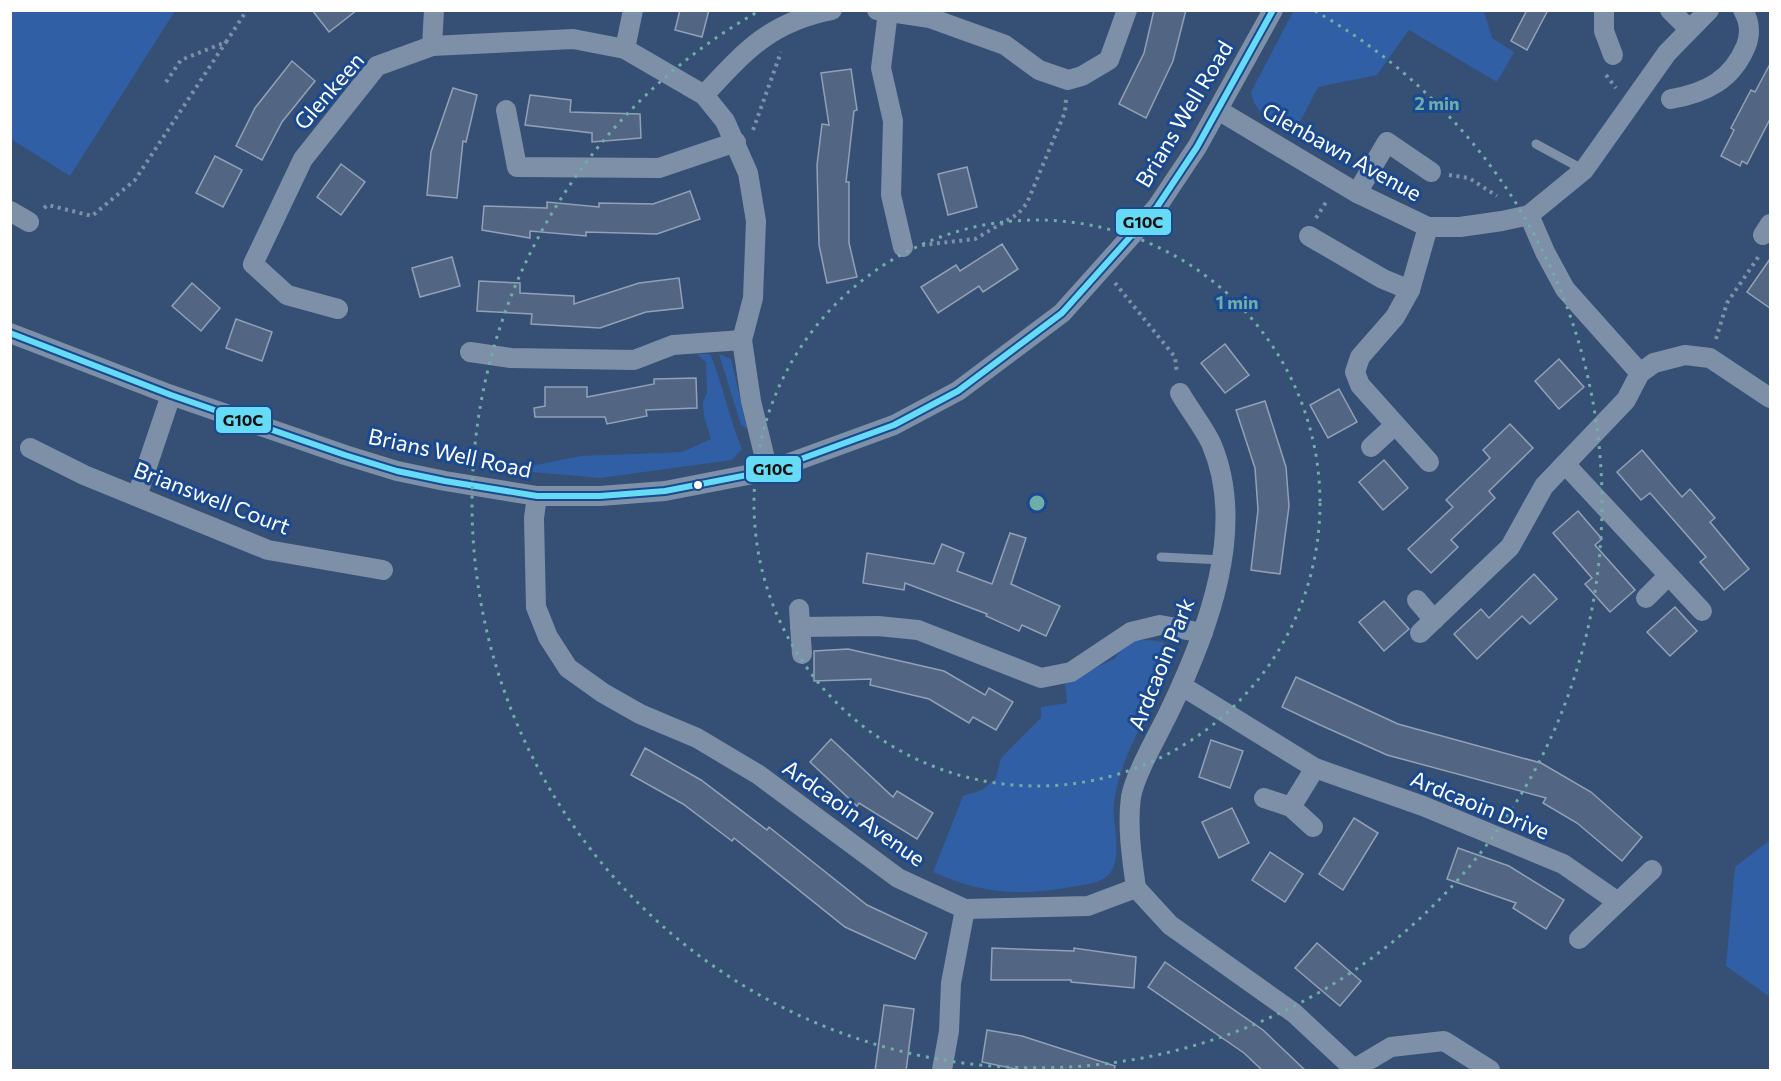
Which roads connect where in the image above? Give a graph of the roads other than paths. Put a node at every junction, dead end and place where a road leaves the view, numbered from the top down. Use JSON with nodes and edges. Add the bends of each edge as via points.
{"nodes":[{"id":1,"x":434,"y":10,"type":"edge"},
{"id":2,"x":633,"y":10,"type":"edge"},
{"id":3,"x":832,"y":10,"type":"edge"},
{"id":4,"x":1127,"y":10,"type":"edge"},
{"id":5,"x":1273,"y":10,"type":"edge"},
{"id":6,"x":1604,"y":10,"type":"edge"},
{"id":7,"x":1670,"y":10,"type":"edge"},
{"id":8,"x":1709,"y":10,"type":"edge"},
{"id":9,"x":1743,"y":10,"type":"edge"},
{"id":10,"x":882,"y":11,"type":"edge"},
{"id":11,"x":930,"y":14,"type":"edge"},
{"id":12,"x":1689,"y":29,"type":"junction"},
{"id":13,"x":432,"y":46,"type":"junction"},
{"id":14,"x":625,"y":49,"type":"junction"},
{"id":15,"x":1613,"y":55,"type":"road end"},
{"id":16,"x":704,"y":95,"type":"junction"},
{"id":17,"x":1671,"y":99,"type":"dead end"},
{"id":18,"x":506,"y":110,"type":"dead end"},
{"id":19,"x":1218,"y":110,"type":"junction"},
{"id":20,"x":1536,"y":144,"type":"dead end"},
{"id":21,"x":739,"y":150,"type":"junction"},
{"id":22,"x":1584,"y":171,"type":"junction"},
{"id":23,"x":1431,"y":172,"type":"road end"},
{"id":24,"x":1357,"y":193,"type":"junction"},
{"id":25,"x":10,"y":211,"type":"edge"},
{"id":26,"x":1529,"y":215,"type":"junction"},
{"id":27,"x":28,"y":222,"type":"road end"},
{"id":28,"x":1428,"y":227,"type":"junction"},
{"id":29,"x":1309,"y":236,"type":"road end"},
{"id":30,"x":903,"y":247,"type":"road end"},
{"id":31,"x":1410,"y":290,"type":"junction"},
{"id":32,"x":338,"y":309,"type":"dead end"},
{"id":33,"x":10,"y":333,"type":"edge"},
{"id":34,"x":741,"y":340,"type":"junction"},
{"id":35,"x":470,"y":352,"type":"dead end"},
{"id":36,"x":1640,"y":373,"type":"junction"},
{"id":37,"x":1180,"y":393,"type":"road end"},
{"id":38,"x":171,"y":395,"type":"junction"},
{"id":39,"x":1770,"y":398,"type":"edge"},
{"id":40,"x":1395,"y":425,"type":"junction"},
{"id":41,"x":1371,"y":447,"type":"dead end"},
{"id":42,"x":30,"y":448,"type":"dead end"},
{"id":43,"x":1429,"y":462,"type":"dead end"},
{"id":44,"x":1565,"y":464,"type":"junction"},
{"id":45,"x":768,"y":471,"type":"junction"},
{"id":46,"x":137,"y":496,"type":"junction"},
{"id":47,"x":537,"y":496,"type":"junction"},
{"id":48,"x":1161,"y":557,"type":"dead end"},
{"id":49,"x":1222,"y":560,"type":"junction"},
{"id":50,"x":383,"y":570,"type":"dead end"},
{"id":51,"x":1668,"y":576,"type":"junction"},
{"id":52,"x":1646,"y":598,"type":"dead end"},
{"id":53,"x":1417,"y":600,"type":"dead end"},
{"id":54,"x":1702,"y":611,"type":"dead end"},
{"id":55,"x":1203,"y":633,"type":"junction"},
{"id":56,"x":802,"y":654,"type":"dead end"},
{"id":57,"x":1182,"y":686,"type":"junction"},
{"id":58,"x":1315,"y":768,"type":"junction"},
{"id":59,"x":1264,"y":798,"type":"dead end"},
{"id":60,"x":1291,"y":807,"type":"junction"},
{"id":61,"x":1313,"y":827,"type":"dead end"},
{"id":62,"x":1652,"y":870,"type":"dead end"},
{"id":63,"x":1136,"y":888,"type":"junction"},
{"id":64,"x":1618,"y":902,"type":"junction"},
{"id":65,"x":965,"y":909,"type":"junction"},
{"id":66,"x":1579,"y":939,"type":"dead end"},
{"id":67,"x":1355,"y":1070,"type":"edge"},
{"id":68,"x":942,"y":1071,"type":"edge"},
{"id":69,"x":1490,"y":1071,"type":"edge"}],
"edges":[{"from":1,"to":13,"type":"street"},
{"from":2,"to":14,"type":"street"},
{"from":3,"to":16,"type":"street","via":[[792,21],[749,46]]},
{"from":4,"to":11,"type":"street","via":[[1109,60],[1068,80],[1039,70],[1005,45]]},
{"from":5,"to":19,"type":"street","name":"Brians Well Road"},
{"from":6,"to":15,"type":"street","via":[[1604,31]]},
{"from":7,"to":12,"type":"street"},
{"from":8,"to":12,"type":"street","name":"Glenbawn Avenue"},
{"from":9,"to":17,"type":"street","via":[[1750,36],[1733,70],[1696,94]]},
{"from":10,"to":11,"type":"street"},
{"from":10,"to":30,"type":"street","via":[[881,69],[893,121],[891,195]]},
{"from":12,"to":22,"type":"street","name":"Glenbawn Avenue","via":[[1631,101]]},
{"from":13,"to":14,"type":"street","name":"Glenkeen","via":[[573,39]]},
{"from":13,"to":32,"type":"street","name":"Glenkeen","via":[[377,66],[303,159],[253,264],[287,295]]},
{"from":14,"to":16,"type":"street","name":"Glenkeen"},
{"from":16,"to":21,"type":"street","name":"Glenkeen","via":[[726,121]]},
{"from":18,"to":21,"type":"street","via":[[517,167],[659,168]]},
{"from":19,"to":24,"type":"street","name":"Glenbawn Avenue"},
{"from":19,"to":45,"type":"street","name":"Brians Well Road","via":[[1157,207],[1062,313],[958,391],[894,425]]},
{"from":20,"to":22,"type":"lane"},
{"from":21,"to":34,"type":"street","name":"Glenkeen","via":[[748,172],[756,221],[753,298]]},
{"from":22,"to":26,"type":"street","name":"Glenbawn Avenue"},
{"from":23,"to":24,"type":"street","via":[[1387,142]]},
{"from":24,"to":28,"type":"street","name":"Glenbawn Avenue"},
{"from":25,"to":27,"type":"street"},
{"from":26,"to":28,"type":"street","name":"Glenbawn Avenue","via":[[1460,227]]},
{"from":26,"to":36,"type":"street","via":[[1565,289]]},
{"from":28,"to":31,"type":"street"},
{"from":29,"to":31,"type":"street","via":[[1383,279]]},
{"from":31,"to":40,"type":"street","via":[[1395,317],[1360,357],[1355,372],[1360,385]]},
{"from":33,"to":38,"type":"street","name":"Brians Well Road"},
{"from":34,"to":35,"type":"street","via":[[673,345],[634,360],[511,358]]},
{"from":34,"to":45,"type":"street","name":"Glenkeen"},
{"from":36,"to":39,"type":"street","via":[[1654,363],[1685,355],[1710,358]]},
{"from":36,"to":44,"type":"street","via":[[1626,400]]},
{"from":37,"to":49,"type":"street","name":"Ardcaoin Park","via":[[1211,442],[1221,478]]},
{"from":38,"to":46,"type":"street"},
{"from":38,"to":47,"type":"street","name":"Brians Well Road","via":[[397,471]]},
{"from":40,"to":41,"type":"street"},
{"from":40,"to":43,"type":"street"},
{"from":42,"to":46,"type":"street","name":"Brianswell Court"},
{"from":44,"to":51,"type":"street"},
{"from":44,"to":53,"type":"street","via":[[1545,486],[1510,547],[1427,627]]},
{"from":45,"to":47,"type":"street","name":"Brians Well Road","via":[[666,491]]},
{"from":46,"to":50,"type":"street","name":"Brianswell Court","via":[[268,550]]},
{"from":47,"to":65,"type":"street","name":"Ardcaoin Avenue","via":[[536,607],[548,637],[568,668],[640,714],[697,738],[759,775],[898,878]]},
{"from":48,"to":49,"type":"lane"},
{"from":49,"to":55,"type":"street","name":"Ardcaoin Park"},
{"from":51,"to":52,"type":"street"},
{"from":51,"to":54,"type":"street"},
{"from":55,"to":56,"type":"street","via":[[1160,625],[1131,632],[1071,672],[1041,678],[918,630],[800,618]]},
{"from":55,"to":57,"type":"street","name":"Ardcaoin Park"},
{"from":57,"to":58,"type":"street","name":"Ardcaoin Drive"},
{"from":57,"to":63,"type":"street","name":"Ardcaoin Park","via":[[1131,796]]},
{"from":58,"to":60,"type":"street"},
{"from":58,"to":64,"type":"street","name":"Ardcaoin Drive","via":[[1423,806],[1563,864]]},
{"from":59,"to":60,"type":"street"},
{"from":60,"to":61,"type":"street"},
{"from":62,"to":64,"type":"street"},
{"from":63,"to":65,"type":"street","name":"Ardcaoin Avenue","via":[[1088,906]]},
{"from":63,"to":67,"type":"street","via":[[1170,925],[1294,1013]]},
{"from":64,"to":66,"type":"street"},
{"from":65,"to":68,"type":"street","via":[[951,983]]},
{"from":67,"to":69,"type":"street","via":[[1391,1047],[1444,1041]]}]}
